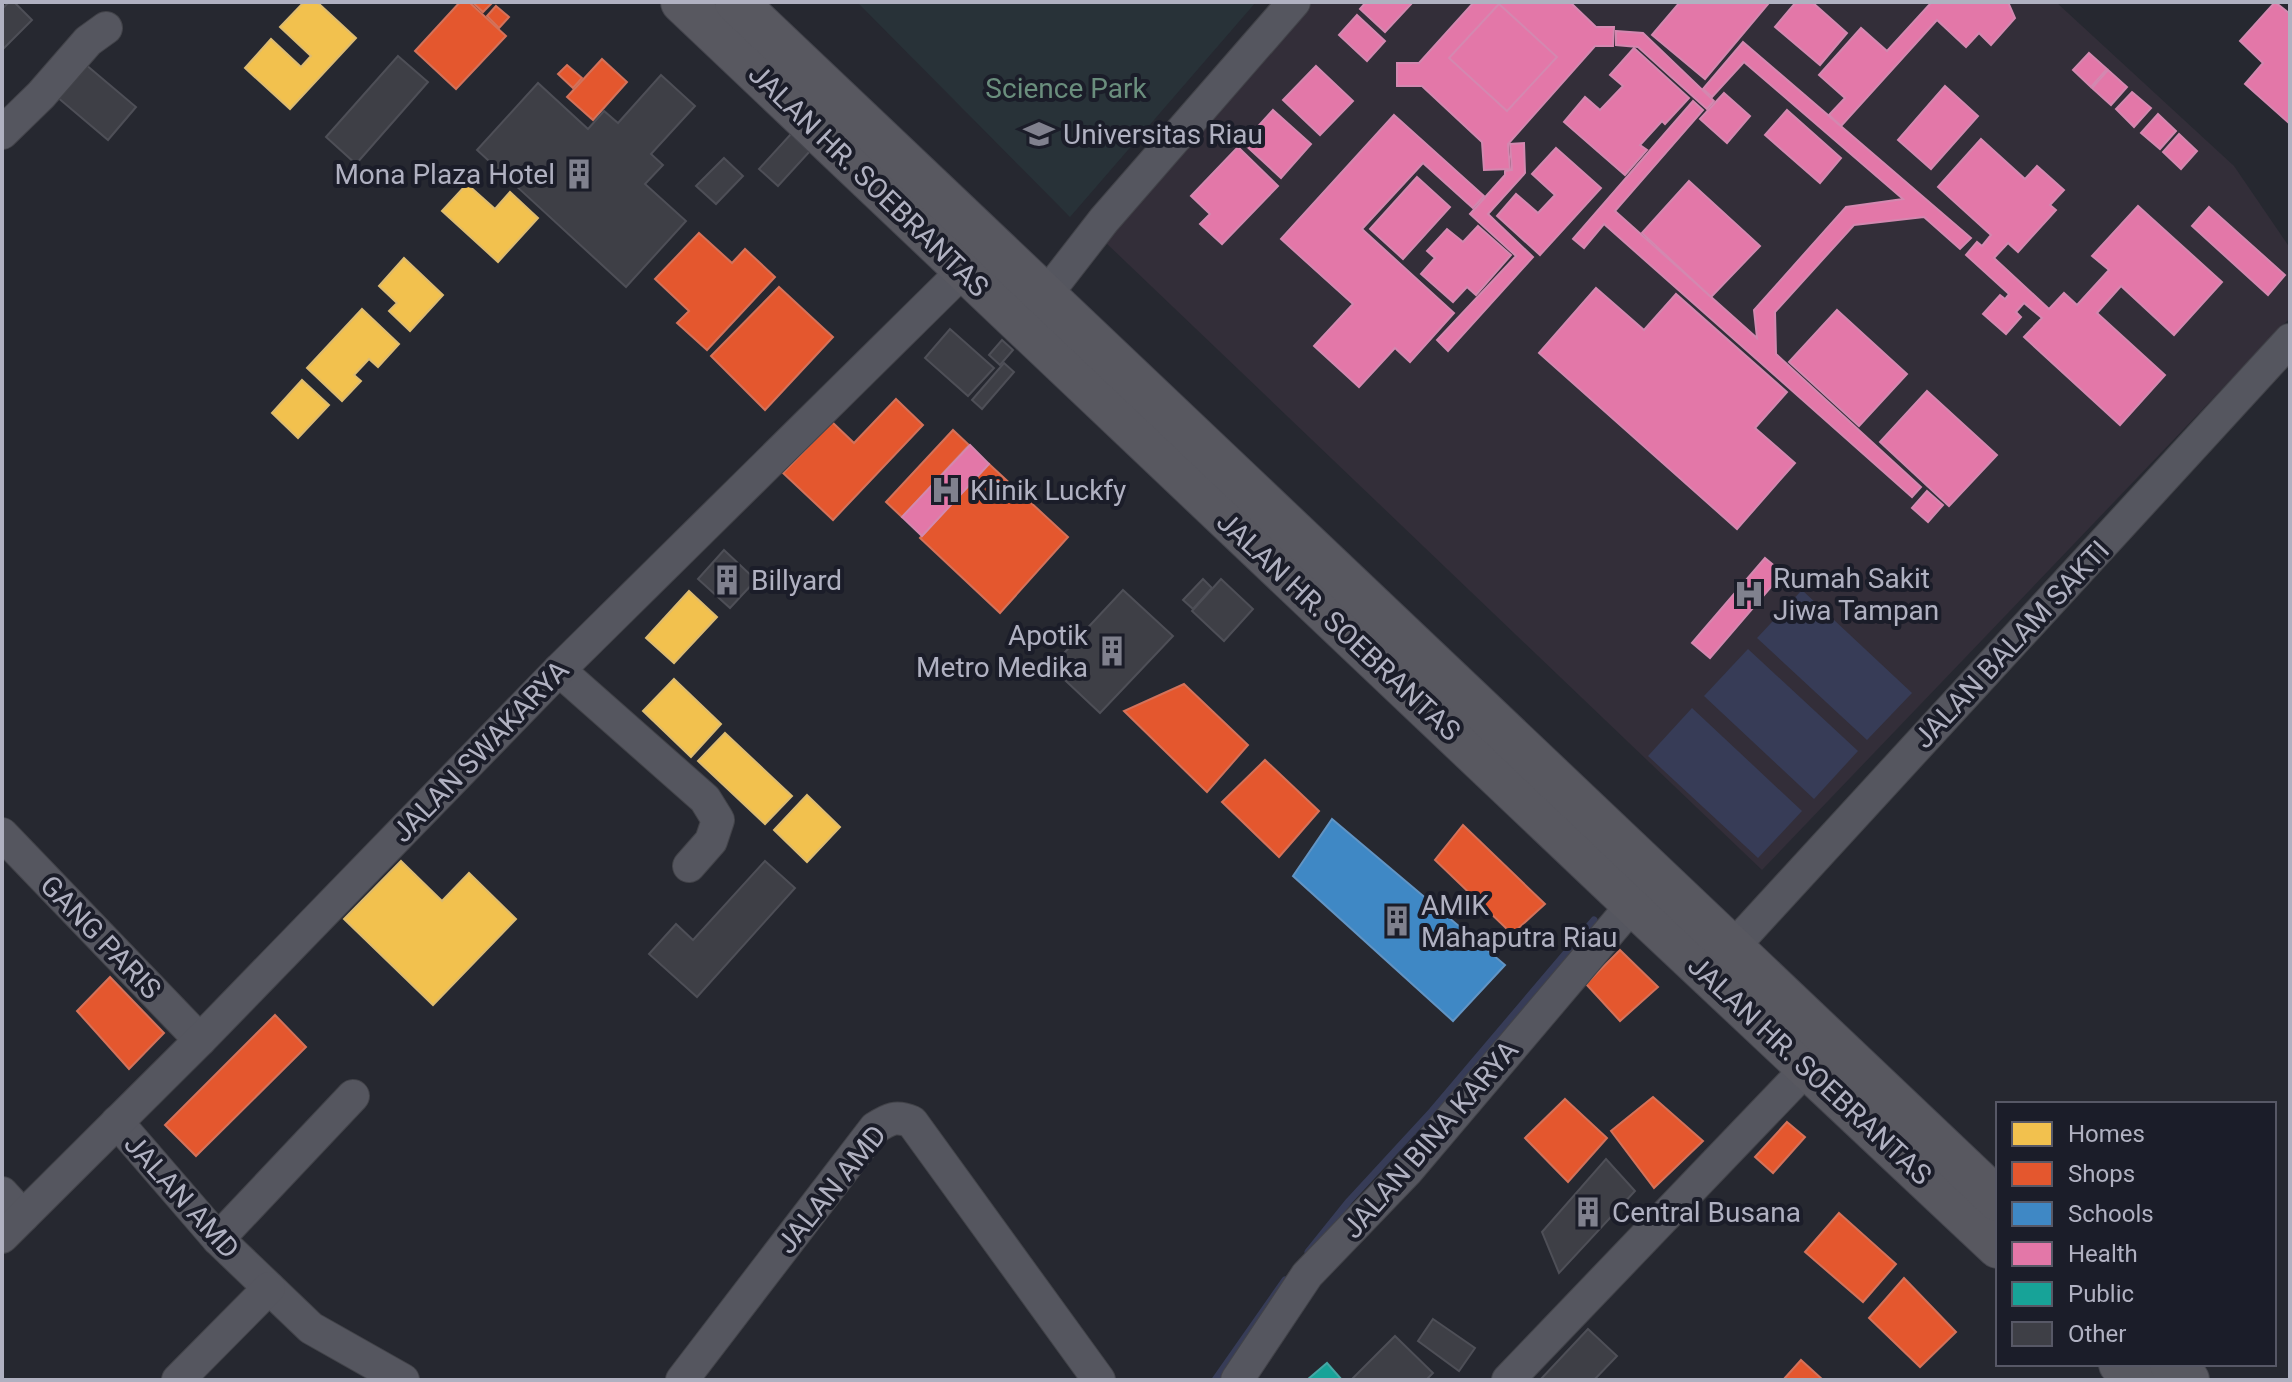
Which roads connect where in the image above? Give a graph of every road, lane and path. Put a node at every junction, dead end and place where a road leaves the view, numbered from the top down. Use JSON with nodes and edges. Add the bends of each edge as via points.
{"nodes":[{"id":1,"x":682,"y":2,"type":"edge"},
{"id":2,"x":736,"y":2,"type":"edge"},
{"id":3,"x":1294,"y":2,"type":"edge"},
{"id":4,"x":106,"y":28,"type":"dead end"},
{"id":5,"x":2,"y":133,"type":"edge"},
{"id":6,"x":964,"y":270,"type":"junction"},
{"id":7,"x":1045,"y":296,"type":"junction"},
{"id":8,"x":2290,"y":340,"type":"edge"},
{"id":9,"x":1331,"y":592,"type":"junction"},
{"id":10,"x":559,"y":670,"type":"junction"},
{"id":11,"x":2,"y":834,"type":"edge"},
{"id":12,"x":689,"y":866,"type":"dead end"},
{"id":13,"x":1633,"y":904,"type":"junction"},
{"id":14,"x":1732,"y":948,"type":"junction"},
{"id":15,"x":200,"y":1040,"type":"junction"},
{"id":16,"x":1807,"y":1068,"type":"junction"},
{"id":17,"x":353,"y":1096,"type":"dead end"},
{"id":18,"x":117,"y":1122,"type":"junction"},
{"id":19,"x":1996,"y":1198,"type":"edge"},
{"id":20,"x":9,"y":1215,"type":"edge"},
{"id":21,"x":218,"y":1239,"type":"junction"},
{"id":22,"x":1996,"y":1245,"type":"edge"},
{"id":23,"x":269,"y":1288,"type":"junction"},
{"id":24,"x":2173,"y":1366,"type":"edge"},
{"id":25,"x":178,"y":1380,"type":"edge"},
{"id":26,"x":403,"y":1380,"type":"edge"},
{"id":27,"x":682,"y":1380,"type":"edge"},
{"id":28,"x":1099,"y":1380,"type":"edge"},
{"id":29,"x":1237,"y":1380,"type":"edge"},
{"id":30,"x":1508,"y":1380,"type":"edge"},
{"id":31,"x":2188,"y":1380,"type":"edge"}],
"edges":[{"from":1,"to":6,"type":"main road","name":"JALAN HR. SOEBRANTAS"},
{"from":2,"to":7,"type":"main road","name":"JALAN HR. SOEBRANTAS"},
{"from":3,"to":7,"type":"street","via":[[1104,220]]},
{"from":4,"to":5,"type":"street"},
{"from":6,"to":9,"type":"main road","name":"JALAN HR. SOEBRANTAS"},
{"from":6,"to":10,"type":"street","name":"JALAN SWAKARYA"},
{"from":7,"to":9,"type":"main road","name":"JALAN HR. SOEBRANTAS"},
{"from":8,"to":14,"type":"street","name":"JALAN BALAM SAKTI"},
{"from":9,"to":13,"type":"main road","name":"JALAN HR. SOEBRANTAS"},
{"from":9,"to":14,"type":"main road","name":"JALAN HR. SOEBRANTAS"},
{"from":10,"to":12,"type":"street","via":[[705,799],[718,820],[711,841]]},
{"from":10,"to":15,"type":"street","name":"JALAN SWAKARYA"},
{"from":11,"to":15,"type":"street","name":"GANG PARIS"},
{"from":13,"to":16,"type":"main road","name":"JALAN HR. SOEBRANTAS"},
{"from":13,"to":29,"type":"street","name":"JALAN BINA KARYA","via":[[1407,1171],[1307,1275]]},
{"from":14,"to":19,"type":"main road","name":"JALAN HR. SOEBRANTAS"},
{"from":15,"to":18,"type":"street","name":"JALAN SWAKARYA"},
{"from":16,"to":22,"type":"main road","name":"JALAN HR. SOEBRANTAS"},
{"from":16,"to":30,"type":"street"},
{"from":17,"to":21,"type":"street"},
{"from":18,"to":20,"type":"street","name":"JALAN SWAKARYA"},
{"from":18,"to":21,"type":"street","name":"JALAN AMD"},
{"from":21,"to":23,"type":"street","name":"JALAN AMD"},
{"from":23,"to":25,"type":"street"},
{"from":23,"to":26,"type":"street","name":"JALAN AMD","via":[[311,1328]]},
{"from":24,"to":31,"type":"main road"},
{"from":27,"to":28,"type":"street","name":"JALAN AMD","via":[[875,1128],[900,1117],[912,1122]]}]}
